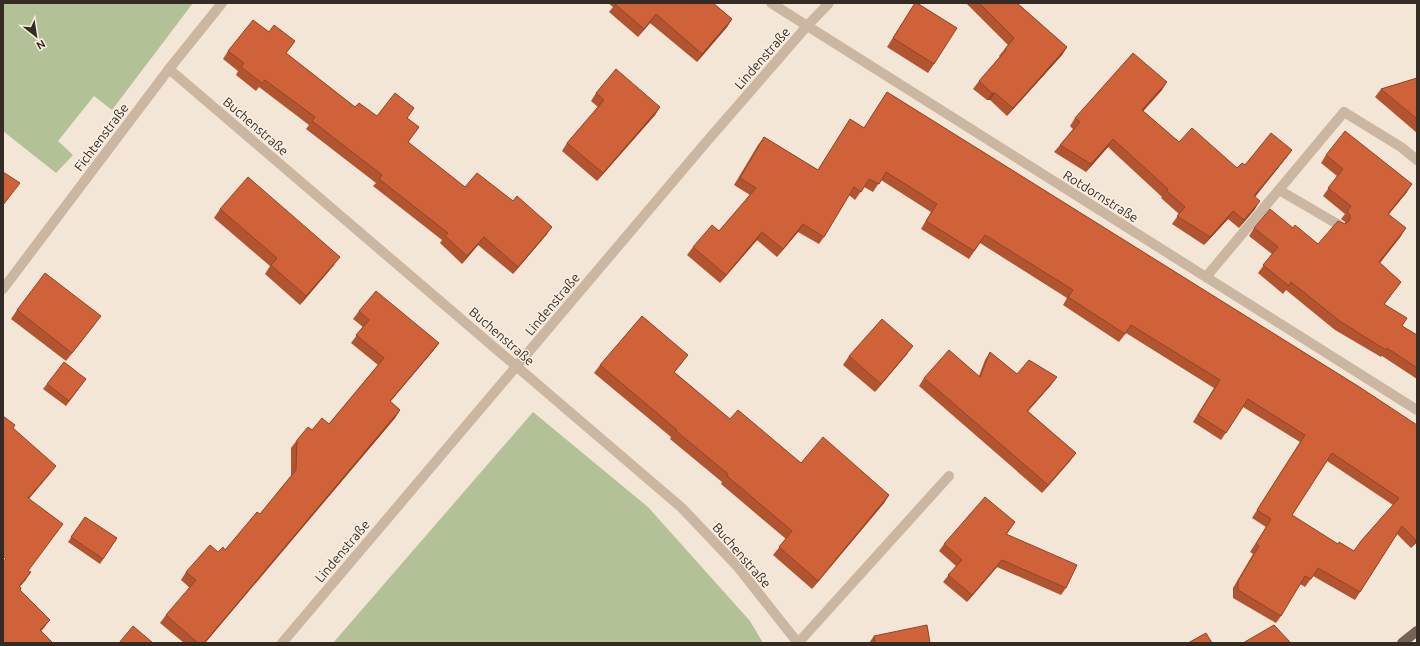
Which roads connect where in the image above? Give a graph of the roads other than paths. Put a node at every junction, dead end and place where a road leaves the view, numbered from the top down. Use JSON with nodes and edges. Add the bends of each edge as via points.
{"nodes":[{"id":1,"x":222,"y":3,"type":"edge"},
{"id":2,"x":770,"y":3,"type":"edge"},
{"id":3,"x":829,"y":3,"type":"edge"},
{"id":4,"x":807,"y":26,"type":"junction"},
{"id":5,"x":169,"y":69,"type":"junction"},
{"id":6,"x":1417,"y":160,"type":"edge"},
{"id":7,"x":1279,"y":190,"type":"junction"},
{"id":8,"x":1339,"y":225,"type":"edge"},
{"id":9,"x":1206,"y":277,"type":"junction"},
{"id":10,"x":3,"y":289,"type":"edge"},
{"id":11,"x":516,"y":366,"type":"junction"},
{"id":12,"x":1417,"y":410,"type":"edge"},
{"id":13,"x":949,"y":476,"type":"dead end"},
{"id":14,"x":1415,"y":637,"type":"edge"},
{"id":15,"x":282,"y":643,"type":"edge"},
{"id":16,"x":798,"y":643,"type":"edge"},
{"id":17,"x":1402,"y":643,"type":"edge"}],
"edges":[{"from":1,"to":5,"type":"street","name":"Fichtenstraße"},
{"from":2,"to":4,"type":"street","name":"Rotdornstraße"},
{"from":3,"to":4,"type":"street","name":"Lindenstraße"},
{"from":4,"to":9,"type":"street","name":"Rotdornstraße"},
{"from":4,"to":11,"type":"street","name":"Lindenstraße"},
{"from":5,"to":10,"type":"street","name":"Fichtenstraße"},
{"from":5,"to":11,"type":"street","name":"Buchenstraße"},
{"from":6,"to":7,"type":"street","via":[[1344,112]]},
{"from":7,"to":8,"type":"street"},
{"from":7,"to":9,"type":"street"},
{"from":9,"to":12,"type":"street","name":"Rotdornstraße"},
{"from":11,"to":15,"type":"street","name":"Lindenstraße"},
{"from":11,"to":16,"type":"street","name":"Buchenstraße","via":[[682,508],[737,566]]},
{"from":13,"to":16,"type":"street","name":"Buchenstraße"},
{"from":14,"to":17,"type":"main road"}]}
